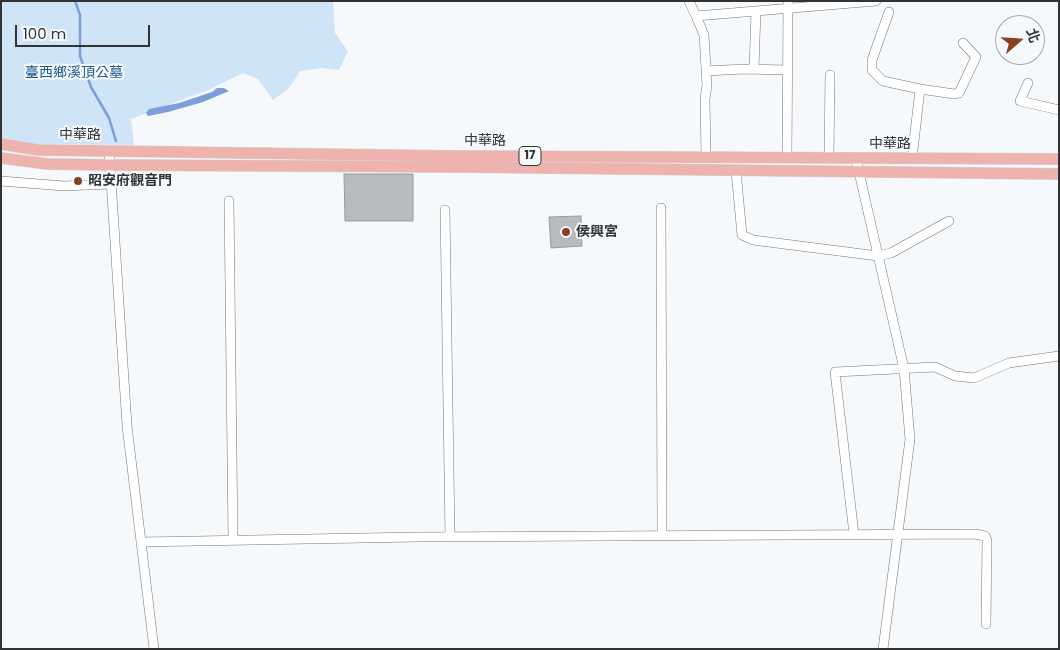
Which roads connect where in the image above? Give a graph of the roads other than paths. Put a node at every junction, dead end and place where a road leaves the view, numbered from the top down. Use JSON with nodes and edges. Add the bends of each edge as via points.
{"nodes":[{"id":1,"x":690,"y":1,"type":"edge"},
{"id":2,"x":876,"y":1,"type":"edge"},
{"id":3,"x":788,"y":5,"type":"edge"},
{"id":4,"x":756,"y":11,"type":"junction"},
{"id":5,"x":889,"y":12,"type":"dead end"},
{"id":6,"x":696,"y":16,"type":"junction"},
{"id":7,"x":963,"y":43,"type":"dead end"},
{"id":8,"x":754,"y":69,"type":"junction"},
{"id":9,"x":788,"y":70,"type":"junction"},
{"id":10,"x":706,"y":72,"type":"junction"},
{"id":11,"x":830,"y":75,"type":"dead end"},
{"id":12,"x":1028,"y":83,"type":"dead end"},
{"id":13,"x":920,"y":89,"type":"junction"},
{"id":14,"x":1059,"y":110,"type":"edge"},
{"id":15,"x":1,"y":144,"type":"edge"},
{"id":16,"x":108,"y":150,"type":"junction"},
{"id":17,"x":706,"y":156,"type":"junction"},
{"id":18,"x":1058,"y":157,"type":"edge"},
{"id":19,"x":1,"y":158,"type":"edge"},
{"id":20,"x":787,"y":158,"type":"junction"},
{"id":21,"x":829,"y":158,"type":"junction"},
{"id":22,"x":856,"y":159,"type":"junction"},
{"id":23,"x":912,"y":159,"type":"junction"},
{"id":24,"x":109,"y":165,"type":"junction"},
{"id":25,"x":736,"y":171,"type":"junction"},
{"id":26,"x":859,"y":173,"type":"junction"},
{"id":27,"x":1059,"y":174,"type":"edge"},
{"id":28,"x":1,"y":181,"type":"edge"},
{"id":29,"x":110,"y":184,"type":"junction"},
{"id":30,"x":230,"y":201,"type":"dead end"},
{"id":31,"x":661,"y":208,"type":"dead end"},
{"id":32,"x":445,"y":210,"type":"dead end"},
{"id":33,"x":949,"y":221,"type":"dead end"},
{"id":34,"x":878,"y":256,"type":"junction"},
{"id":35,"x":1059,"y":356,"type":"edge"},
{"id":36,"x":904,"y":369,"type":"junction"},
{"id":37,"x":854,"y":534,"type":"junction"},
{"id":38,"x":897,"y":534,"type":"junction"},
{"id":39,"x":662,"y":535,"type":"junction"},
{"id":40,"x":450,"y":537,"type":"junction"},
{"id":41,"x":233,"y":541,"type":"junction"},
{"id":42,"x":141,"y":542,"type":"junction"},
{"id":43,"x":986,"y":624,"type":"dead end"},
{"id":44,"x":154,"y":649,"type":"edge"},
{"id":45,"x":883,"y":649,"type":"edge"}],
"edges":[{"from":1,"to":6,"type":"street"},
{"from":2,"to":3,"type":"street"},
{"from":3,"to":4,"type":"street"},
{"from":3,"to":9,"type":"street"},
{"from":4,"to":6,"type":"street"},
{"from":4,"to":8,"type":"street"},
{"from":5,"to":13,"type":"street","via":[[872,60],[872,70],[883,81]]},
{"from":6,"to":10,"type":"street","via":[[704,35]]},
{"from":7,"to":13,"type":"street","via":[[976,57],[959,93]]},
{"from":8,"to":9,"type":"street"},
{"from":8,"to":10,"type":"street"},
{"from":9,"to":20,"type":"street"},
{"from":10,"to":17,"type":"street"},
{"from":11,"to":21,"type":"street"},
{"from":12,"to":14,"type":"street","via":[[1020,101]]},
{"from":13,"to":23,"type":"street"},
{"from":15,"to":16,"type":"main road","name":"中華路","number":"17","via":[[38,150]]},
{"from":16,"to":17,"type":"main road","name":"中華路","number":"17","via":[[453,156]]},
{"from":16,"to":24,"type":"street"},
{"from":17,"to":20,"type":"main road","name":"中華路","number":"17"},
{"from":18,"to":23,"type":"main road","name":"中華路","number":"17"},
{"from":19,"to":24,"type":"main road","name":"中華路","number":"17","via":[[48,164]]},
{"from":20,"to":21,"type":"main road","name":"中華路","number":"17"},
{"from":21,"to":22,"type":"main road","name":"中華路","number":"17"},
{"from":22,"to":23,"type":"main road","name":"中華路","number":"17"},
{"from":22,"to":26,"type":"street"},
{"from":24,"to":25,"type":"main road","name":"中華路","number":"17"},
{"from":24,"to":29,"type":"street"},
{"from":25,"to":26,"type":"main road","name":"中華路","number":"17"},
{"from":25,"to":34,"type":"street","via":[[742,235],[753,240]]},
{"from":26,"to":27,"type":"main road","name":"中華路","number":"17"},
{"from":26,"to":34,"type":"street"},
{"from":28,"to":29,"type":"street","via":[[64,186]]},
{"from":29,"to":42,"type":"street","via":[[127,426]]},
{"from":30,"to":41,"type":"street"},
{"from":31,"to":39,"type":"street"},
{"from":32,"to":40,"type":"street"},
{"from":33,"to":34,"type":"street","via":[[891,254]]},
{"from":34,"to":36,"type":"street"},
{"from":35,"to":36,"type":"street","via":[[1009,363],[974,378],[956,376],[935,367]]},
{"from":36,"to":37,"type":"street","via":[[835,372]]},
{"from":36,"to":38,"type":"street","via":[[910,439]]},
{"from":37,"to":38,"type":"street"},
{"from":37,"to":39,"type":"street"},
{"from":38,"to":43,"type":"street","via":[[985,536]]},
{"from":38,"to":45,"type":"street"},
{"from":39,"to":40,"type":"street"},
{"from":40,"to":41,"type":"street"},
{"from":41,"to":42,"type":"street"},
{"from":42,"to":44,"type":"street"}]}
